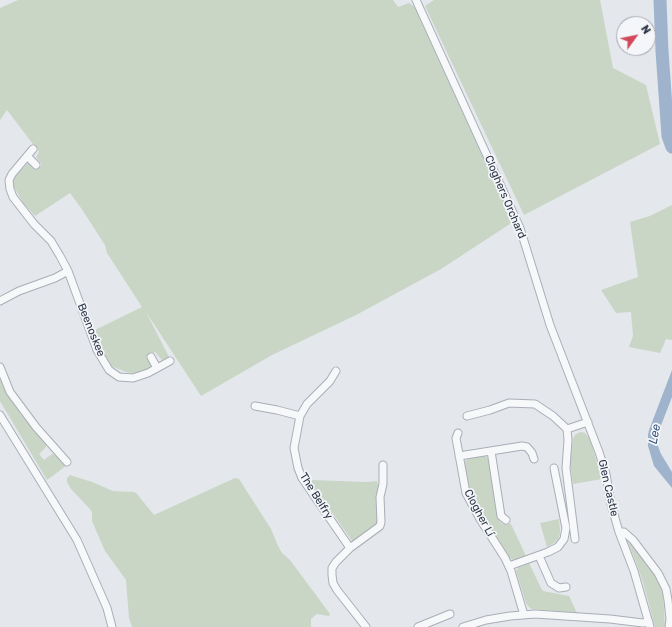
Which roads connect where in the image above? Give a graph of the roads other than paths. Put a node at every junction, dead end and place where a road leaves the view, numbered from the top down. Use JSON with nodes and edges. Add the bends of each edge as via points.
{"nodes":[{"id":1,"x":416,"y":0,"type":"edge"},
{"id":2,"x":33,"y":149,"type":"dead end"},
{"id":3,"x":27,"y":156,"type":"junction"},
{"id":4,"x":36,"y":165,"type":"dead end"},
{"id":5,"x":68,"y":271,"type":"junction"},
{"id":6,"x":0,"y":301,"type":"edge"},
{"id":7,"x":151,"y":357,"type":"dead end"},
{"id":8,"x":170,"y":361,"type":"dead end"},
{"id":9,"x":0,"y":367,"type":"edge"},
{"id":10,"x":157,"y":368,"type":"junction"},
{"id":11,"x":336,"y":371,"type":"dead end"},
{"id":12,"x":255,"y":406,"type":"dead end"},
{"id":13,"x":0,"y":415,"type":"edge"},
{"id":14,"x":300,"y":416,"type":"junction"},
{"id":15,"x":467,"y":416,"type":"dead end"},
{"id":16,"x":588,"y":422,"type":"junction"},
{"id":17,"x":567,"y":429,"type":"junction"},
{"id":18,"x":458,"y":433,"type":"dead end"},
{"id":19,"x":491,"y":451,"type":"junction"},
{"id":20,"x":459,"y":456,"type":"junction"},
{"id":21,"x":534,"y":460,"type":"dead end"},
{"id":22,"x":67,"y":462,"type":"dead end"},
{"id":23,"x":383,"y":466,"type":"dead end"},
{"id":24,"x":554,"y":468,"type":"dead end"},
{"id":25,"x":506,"y":520,"type":"dead end"},
{"id":26,"x":619,"y":532,"type":"junction"},
{"id":27,"x":576,"y":540,"type":"dead end"},
{"id":28,"x":350,"y":548,"type":"junction"},
{"id":29,"x":539,"y":556,"type":"junction"},
{"id":30,"x":509,"y":566,"type":"junction"},
{"id":31,"x":566,"y":587,"type":"dead end"},
{"id":32,"x":450,"y":614,"type":"dead end"},
{"id":33,"x":524,"y":615,"type":"junction"},
{"id":34,"x":650,"y":624,"type":"edge"},
{"id":35,"x":112,"y":627,"type":"edge"},
{"id":36,"x":366,"y":627,"type":"edge"},
{"id":37,"x":418,"y":627,"type":"edge"},
{"id":38,"x":463,"y":627,"type":"edge"},
{"id":39,"x":669,"y":627,"type":"edge"}],
"edges":[{"from":1,"to":16,"type":"street","name":"Cloghers Orchard","via":[[520,228],[550,325]]},
{"from":2,"to":3,"type":"street","name":"Beenoskee"},
{"from":3,"to":4,"type":"street"},
{"from":3,"to":5,"type":"street","name":"Beenoskee","via":[[12,174],[9,180],[10,189],[13,197],[34,224],[52,241]]},
{"from":5,"to":6,"type":"street"},
{"from":5,"to":10,"type":"street","name":"Beenoskee","via":[[97,350],[108,370],[119,377],[133,378]]},
{"from":7,"to":10,"type":"street"},
{"from":8,"to":10,"type":"street","name":"Beenoskee"},
{"from":9,"to":22,"type":"street","via":[[10,392]]},
{"from":11,"to":14,"type":"street","name":"The Belfry","via":[[330,381],[307,404]]},
{"from":12,"to":14,"type":"street"},
{"from":13,"to":35,"type":"street","via":[[77,540],[107,608]]},
{"from":14,"to":28,"type":"street","name":"The Belfry","via":[[294,448],[298,468],[302,478]]},
{"from":15,"to":17,"type":"street","via":[[509,403],[535,404]]},
{"from":16,"to":17,"type":"street"},
{"from":16,"to":26,"type":"street","name":"Glen Castle","via":[[606,474]]},
{"from":17,"to":27,"type":"street","via":[[566,468]]},
{"from":18,"to":20,"type":"street","name":"Clogher Lí","via":[[456,438]]},
{"from":19,"to":20,"type":"street"},
{"from":19,"to":21,"type":"street","via":[[527,447]]},
{"from":19,"to":25,"type":"street","name":"Clogher Lí","via":[[501,516]]},
{"from":20,"to":30,"type":"street","name":"Clogher Lí","via":[[466,493]]},
{"from":23,"to":28,"type":"street","via":[[380,526]]},
{"from":24,"to":29,"type":"street","via":[[566,528],[564,539],[558,547]]},
{"from":26,"to":34,"type":"street","name":"Glen Castle"},
{"from":26,"to":39,"type":"street","via":[[624,532],[633,540],[658,573],[666,589]]},
{"from":28,"to":36,"type":"street","via":[[332,568],[333,583]]},
{"from":29,"to":30,"type":"street"},
{"from":29,"to":31,"type":"street","via":[[551,583],[559,588]]},
{"from":30,"to":33,"type":"street","name":"Clogher Lí"},
{"from":32,"to":37,"type":"street"},
{"from":33,"to":34,"type":"street","via":[[580,616]]},
{"from":33,"to":38,"type":"street","via":[[486,620]]}]}
